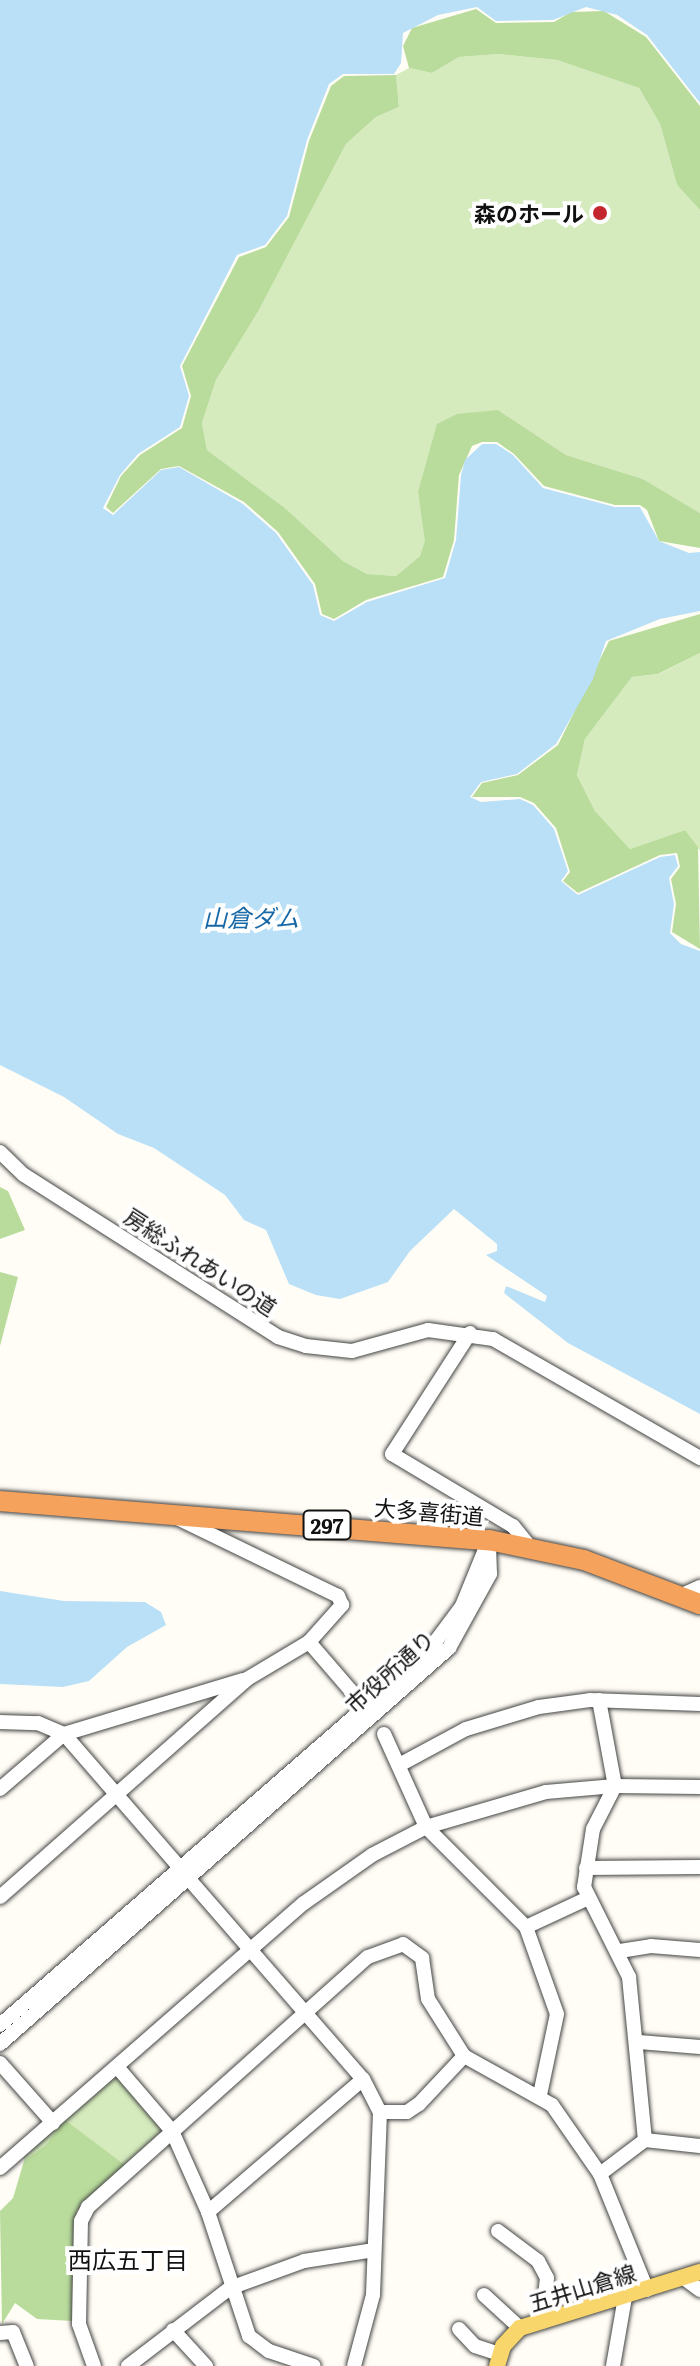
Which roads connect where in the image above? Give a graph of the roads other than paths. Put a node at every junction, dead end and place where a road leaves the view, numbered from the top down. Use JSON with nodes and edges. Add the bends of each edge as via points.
{"nodes":[{"id":1,"x":0,"y":1152,"type":"edge"},
{"id":2,"x":470,"y":1333,"type":"junction"},
{"id":3,"x":700,"y":1458,"type":"edge"},
{"id":4,"x":0,"y":1501,"type":"edge"},
{"id":5,"x":164,"y":1511,"type":"junction"},
{"id":6,"x":489,"y":1540,"type":"junction"},
{"id":7,"x":530,"y":1547,"type":"junction"},
{"id":8,"x":694,"y":1595,"type":"edge"},
{"id":9,"x":309,"y":1642,"type":"junction"},
{"id":10,"x":247,"y":1679,"type":"junction"},
{"id":11,"x":599,"y":1700,"type":"junction"},
{"id":12,"x":700,"y":1704,"type":"edge"},
{"id":13,"x":365,"y":1707,"type":"junction"},
{"id":14,"x":0,"y":1722,"type":"edge"},
{"id":15,"x":64,"y":1734,"type":"junction"},
{"id":16,"x":384,"y":1734,"type":"dead end"},
{"id":17,"x":401,"y":1764,"type":"junction"},
{"id":18,"x":615,"y":1786,"type":"junction"},
{"id":19,"x":700,"y":1787,"type":"edge"},
{"id":20,"x":0,"y":1789,"type":"edge"},
{"id":21,"x":116,"y":1795,"type":"junction"},
{"id":22,"x":426,"y":1827,"type":"junction"},
{"id":23,"x":700,"y":1867,"type":"edge"},
{"id":24,"x":586,"y":1868,"type":"junction"},
{"id":25,"x":184,"y":1873,"type":"junction"},
{"id":26,"x":0,"y":1897,"type":"edge"},
{"id":27,"x":586,"y":1899,"type":"junction"},
{"id":28,"x":526,"y":1927,"type":"junction"},
{"id":29,"x":700,"y":1950,"type":"edge"},
{"id":30,"x":249,"y":1951,"type":"junction"},
{"id":31,"x":620,"y":1951,"type":"junction"},
{"id":32,"x":306,"y":2018,"type":"junction"},
{"id":33,"x":0,"y":2025,"type":"edge"},
{"id":34,"x":639,"y":2042,"type":"junction"},
{"id":35,"x":0,"y":2044,"type":"edge"},
{"id":36,"x":700,"y":2047,"type":"edge"},
{"id":37,"x":464,"y":2056,"type":"junction"},
{"id":38,"x":0,"y":2063,"type":"edge"},
{"id":39,"x":118,"y":2068,"type":"junction"},
{"id":40,"x":363,"y":2079,"type":"junction"},
{"id":41,"x":540,"y":2095,"type":"junction"},
{"id":42,"x":380,"y":2112,"type":"junction"},
{"id":43,"x":53,"y":2123,"type":"junction"},
{"id":44,"x":172,"y":2131,"type":"junction"},
{"id":45,"x":645,"y":2140,"type":"junction"},
{"id":46,"x":700,"y":2146,"type":"edge"},
{"id":47,"x":0,"y":2168,"type":"edge"},
{"id":48,"x":600,"y":2174,"type":"junction"},
{"id":49,"x":208,"y":2212,"type":"junction"},
{"id":50,"x":498,"y":2231,"type":"dead end"},
{"id":51,"x":374,"y":2250,"type":"junction"},
{"id":52,"x":692,"y":2275,"type":"edge"},
{"id":53,"x":230,"y":2288,"type":"junction"},
{"id":54,"x":647,"y":2290,"type":"junction"},
{"id":55,"x":700,"y":2290,"type":"edge"},
{"id":56,"x":484,"y":2295,"type":"dead end"},
{"id":57,"x":625,"y":2297,"type":"junction"},
{"id":58,"x":542,"y":2322,"type":"junction"},
{"id":59,"x":520,"y":2328,"type":"junction"},
{"id":60,"x":459,"y":2329,"type":"dead end"},
{"id":61,"x":173,"y":2330,"type":"junction"},
{"id":62,"x":0,"y":2333,"type":"edge"},
{"id":63,"x":499,"y":2360,"type":"edge"},
{"id":64,"x":27,"y":2366,"type":"edge"},
{"id":65,"x":94,"y":2366,"type":"edge"},
{"id":66,"x":128,"y":2366,"type":"edge"},
{"id":67,"x":206,"y":2366,"type":"edge"},
{"id":68,"x":314,"y":2366,"type":"edge"},
{"id":69,"x":354,"y":2366,"type":"edge"},
{"id":70,"x":613,"y":2366,"type":"edge"}],
"edges":[{"from":1,"to":2,"type":"street","name":"房総ふれあいの道","via":[[24,1175],[278,1337],[352,1351],[428,1330]]},
{"from":2,"to":3,"type":"street","name":"房総ふれあいの道","via":[[493,1339]]},
{"from":2,"to":7,"type":"street","via":[[392,1454],[513,1526]]},
{"from":4,"to":5,"type":"highway","name":"大多喜街道","number":"297"},
{"from":5,"to":6,"type":"highway","name":"大多喜街道","number":"297"},
{"from":5,"to":9,"type":"street","via":[[342,1599]]},
{"from":6,"to":7,"type":"highway","name":"大多喜街道","number":"297"},
{"from":6,"to":13,"type":"street","name":"市役所通り","via":[[450,1625]]},
{"from":6,"to":25,"type":"street","name":"市役所通り","via":[[493,1559],[487,1583],[449,1648]]},
{"from":7,"to":8,"type":"highway","name":"大多喜街道","number":"297"},
{"from":9,"to":10,"type":"street"},
{"from":9,"to":13,"type":"street"},
{"from":10,"to":15,"type":"street"},
{"from":10,"to":21,"type":"street"},
{"from":11,"to":12,"type":"street"},
{"from":11,"to":17,"type":"street","via":[[539,1707],[466,1729]]},
{"from":11,"to":18,"type":"street"},
{"from":13,"to":25,"type":"street","name":"市役所通り"},
{"from":14,"to":15,"type":"street","via":[[38,1723]]},
{"from":15,"to":20,"type":"street"},
{"from":15,"to":21,"type":"street"},
{"from":16,"to":17,"type":"street"},
{"from":17,"to":22,"type":"street"},
{"from":18,"to":19,"type":"street"},
{"from":18,"to":22,"type":"street","via":[[546,1792]]},
{"from":18,"to":24,"type":"street","via":[[593,1829]]},
{"from":21,"to":25,"type":"street"},
{"from":21,"to":26,"type":"street"},
{"from":22,"to":28,"type":"street"},
{"from":22,"to":30,"type":"street","via":[[372,1855]]},
{"from":23,"to":24,"type":"street"},
{"from":24,"to":27,"type":"street"},
{"from":25,"to":30,"type":"street"},
{"from":25,"to":33,"type":"street","name":"市役所通り"},
{"from":25,"to":35,"type":"street","name":"市役所通り"},
{"from":27,"to":28,"type":"street"},
{"from":27,"to":31,"type":"street"},
{"from":28,"to":41,"type":"street","via":[[557,2014]]},
{"from":29,"to":31,"type":"street","via":[[651,1946]]},
{"from":30,"to":32,"type":"street"},
{"from":30,"to":39,"type":"street"},
{"from":31,"to":34,"type":"street"},
{"from":32,"to":37,"type":"street","via":[[368,1957],[403,1944],[422,1958],[428,1999]]},
{"from":32,"to":40,"type":"street"},
{"from":32,"to":44,"type":"street"},
{"from":34,"to":36,"type":"street"},
{"from":34,"to":45,"type":"street"},
{"from":37,"to":41,"type":"street","via":[[502,2080]]},
{"from":37,"to":42,"type":"street","via":[[419,2104],[407,2112]]},
{"from":38,"to":43,"type":"street"},
{"from":39,"to":43,"type":"street"},
{"from":39,"to":44,"type":"street"},
{"from":40,"to":42,"type":"street"},
{"from":40,"to":49,"type":"street"},
{"from":41,"to":48,"type":"street"},
{"from":42,"to":51,"type":"street"},
{"from":43,"to":47,"type":"street"},
{"from":44,"to":49,"type":"street"},
{"from":44,"to":65,"type":"street","via":[[88,2207],[81,2221],[79,2324]]},
{"from":45,"to":46,"type":"street"},
{"from":45,"to":48,"type":"street"},
{"from":48,"to":54,"type":"street"},
{"from":49,"to":53,"type":"street"},
{"from":50,"to":58,"type":"street","via":[[538,2261],[547,2278]]},
{"from":51,"to":53,"type":"street","via":[[304,2261]]},
{"from":51,"to":69,"type":"street","via":[[373,2295]]},
{"from":52,"to":54,"type":"main road","name":"五井山倉線"},
{"from":52,"to":55,"type":"street"},
{"from":53,"to":61,"type":"street"},
{"from":53,"to":68,"type":"street","via":[[249,2336]]},
{"from":54,"to":57,"type":"main road","name":"五井山倉線"},
{"from":56,"to":59,"type":"street"},
{"from":57,"to":58,"type":"main road","name":"五井山倉線"},
{"from":57,"to":70,"type":"street"},
{"from":58,"to":59,"type":"main road","name":"五井山倉線"},
{"from":59,"to":63,"type":"main road","name":"五井山倉線"},
{"from":60,"to":63,"type":"street"},
{"from":61,"to":66,"type":"street"},
{"from":61,"to":67,"type":"street"},
{"from":62,"to":64,"type":"street","via":[[13,2332]]}]}
